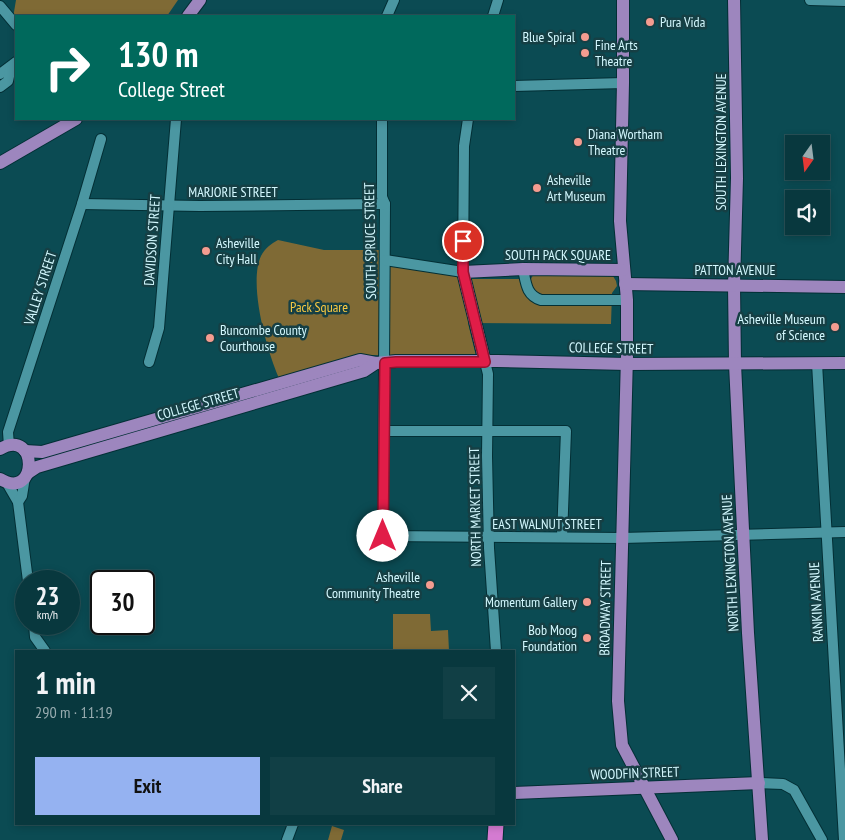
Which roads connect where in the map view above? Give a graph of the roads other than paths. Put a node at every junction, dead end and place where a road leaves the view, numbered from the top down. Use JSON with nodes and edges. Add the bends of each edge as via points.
{"nodes":[{"id":1,"x":200,"y":0,"type":"edge"},
{"id":2,"x":394,"y":0,"type":"edge"},
{"id":3,"x":498,"y":0,"type":"edge"},
{"id":4,"x":623,"y":0,"type":"edge"},
{"id":5,"x":734,"y":0,"type":"edge"},
{"id":6,"x":810,"y":0,"type":"edge"},
{"id":7,"x":845,"y":1,"type":"edge"},
{"id":8,"x":0,"y":6,"type":"edge"},
{"id":9,"x":189,"y":15,"type":"edge"},
{"id":10,"x":387,"y":15,"type":"edge"},
{"id":11,"x":493,"y":15,"type":"edge"},
{"id":12,"x":15,"y":24,"type":"edge"},
{"id":13,"x":14,"y":65,"type":"edge"},
{"id":14,"x":0,"y":74,"type":"edge"},
{"id":15,"x":623,"y":83,"type":"junction"},
{"id":16,"x":515,"y":86,"type":"edge"},
{"id":17,"x":0,"y":87,"type":"edge"},
{"id":18,"x":74,"y":120,"type":"edge"},
{"id":19,"x":176,"y":120,"type":"edge"},
{"id":20,"x":382,"y":120,"type":"edge"},
{"id":21,"x":468,"y":120,"type":"edge"},
{"id":22,"x":101,"y":139,"type":"dead end"},
{"id":23,"x":0,"y":163,"type":"edge"},
{"id":24,"x":82,"y":204,"type":"junction"},
{"id":25,"x":384,"y":204,"type":"junction"},
{"id":26,"x":168,"y":206,"type":"junction"},
{"id":27,"x":385,"y":260,"type":"junction"},
{"id":28,"x":523,"y":270,"type":"junction"},
{"id":29,"x":623,"y":270,"type":"junction"},
{"id":30,"x":463,"y":272,"type":"junction"},
{"id":31,"x":625,"y":284,"type":"junction"},
{"id":32,"x":734,"y":285,"type":"junction"},
{"id":33,"x":845,"y":287,"type":"edge"},
{"id":34,"x":626,"y":300,"type":"junction"},
{"id":35,"x":149,"y":362,"type":"dead end"},
{"id":36,"x":485,"y":362,"type":"junction"},
{"id":37,"x":380,"y":363,"type":"junction"},
{"id":38,"x":817,"y":363,"type":"junction"},
{"id":39,"x":845,"y":363,"type":"edge"},
{"id":40,"x":627,"y":364,"type":"junction"},
{"id":41,"x":735,"y":364,"type":"junction"},
{"id":42,"x":276,"y":390,"type":"junction"},
{"id":43,"x":116,"y":430,"type":"junction"},
{"id":44,"x":384,"y":431,"type":"junction"},
{"id":45,"x":488,"y":431,"type":"junction"},
{"id":46,"x":124,"y":440,"type":"junction"},
{"id":47,"x":4,"y":447,"type":"edge"},
{"id":48,"x":25,"y":451,"type":"junction"},
{"id":49,"x":27,"y":475,"type":"junction"},
{"id":50,"x":3,"y":481,"type":"edge"},
{"id":51,"x":18,"y":502,"type":"junction"},
{"id":52,"x":845,"y":532,"type":"edge"},
{"id":53,"x":826,"y":533,"type":"junction"},
{"id":54,"x":744,"y":534,"type":"junction"},
{"id":55,"x":383,"y":536,"type":"joint"},
{"id":56,"x":562,"y":537,"type":"junction"},
{"id":57,"x":489,"y":538,"type":"junction"},
{"id":58,"x":622,"y":538,"type":"junction"},
{"id":59,"x":27,"y":570,"type":"edge"},
{"id":60,"x":36,"y":635,"type":"edge"},
{"id":61,"x":44,"y":650,"type":"edge"},
{"id":62,"x":496,"y":650,"type":"edge"},
{"id":63,"x":758,"y":783,"type":"junction"},
{"id":64,"x":645,"y":788,"type":"junction"},
{"id":65,"x":515,"y":793,"type":"edge"},
{"id":66,"x":293,"y":825,"type":"edge"},
{"id":67,"x":496,"y":825,"type":"edge"},
{"id":68,"x":287,"y":840,"type":"edge"},
{"id":69,"x":496,"y":840,"type":"edge"},
{"id":70,"x":672,"y":840,"type":"edge"},
{"id":71,"x":762,"y":840,"type":"edge"},
{"id":72,"x":822,"y":840,"type":"edge"},
{"id":73,"x":844,"y":840,"type":"edge"}],
"edges":[{"from":1,"to":9,"type":"main road"},
{"from":2,"to":10,"type":"street"},
{"from":3,"to":11,"type":"street"},
{"from":4,"to":15,"type":"main road","name":"BROADWAY STREET"},
{"from":5,"to":32,"type":"main road","name":"SOUTH LEXINGTON AVENUE","via":[[737,178]]},
{"from":6,"to":7,"type":"street"},
{"from":8,"to":12,"type":"street"},
{"from":13,"to":14,"type":"street"},
{"from":13,"to":17,"type":"street","via":[[8,81]]},
{"from":15,"to":16,"type":"street"},
{"from":15,"to":29,"type":"main road","name":"BROADWAY STREET","via":[[620,221]]},
{"from":18,"to":23,"type":"main road"},
{"from":19,"to":26,"type":"street","name":"DAVIDSON STREET"},
{"from":20,"to":25,"type":"street","name":"SOUTH SPRUCE STREET"},
{"from":21,"to":30,"type":"street","via":[[464,146]]},
{"from":22,"to":24,"type":"street","name":"VALLEY STREET"},
{"from":24,"to":26,"type":"street","name":"MARJORIE STREET"},
{"from":24,"to":47,"type":"street","name":"VALLEY STREET"},
{"from":25,"to":26,"type":"street","name":"MARJORIE STREET"},
{"from":25,"to":27,"type":"street","name":"SOUTH SPRUCE STREET"},
{"from":26,"to":35,"type":"street","name":"DAVIDSON STREET","via":[[159,328]]},
{"from":27,"to":30,"type":"street"},
{"from":27,"to":37,"type":"street","name":"SOUTH SPRUCE STREET"},
{"from":28,"to":29,"type":"main road","name":"SOUTH PACK SQUARE"},
{"from":28,"to":30,"type":"main road","name":"SOUTH PACK SQUARE"},
{"from":28,"to":34,"type":"street","via":[[529,292],[541,300]]},
{"from":29,"to":31,"type":"main road","name":"BROADWAY STREET"},
{"from":30,"to":36,"type":"main road"},
{"from":31,"to":32,"type":"main road","name":"PATTON AVENUE"},
{"from":31,"to":34,"type":"main road","name":"BROADWAY STREET"},
{"from":32,"to":33,"type":"main road","name":"PATTON AVENUE"},
{"from":32,"to":41,"type":"main road","name":"NORTH LEXINGTON AVENUE"},
{"from":34,"to":40,"type":"main road","name":"BROADWAY STREET"},
{"from":36,"to":37,"type":"main road","name":"COLLEGE STREET"},
{"from":36,"to":40,"type":"main road","name":"COLLEGE STREET"},
{"from":36,"to":45,"type":"street","name":"NORTH MARKET STREET"},
{"from":37,"to":42,"type":"main road","name":"COLLEGE STREET","via":[[360,360]]},
{"from":37,"to":44,"type":"street","name":"SOUTH SPRUCE STREET"},
{"from":38,"to":39,"type":"main road","name":"COLLEGE STREET"},
{"from":38,"to":41,"type":"main road","name":"COLLEGE STREET"},
{"from":38,"to":53,"type":"street","name":"RANKIN AVENUE"},
{"from":40,"to":41,"type":"main road","name":"COLLEGE STREET"},
{"from":40,"to":58,"type":"main road","name":"BROADWAY STREET"},
{"from":41,"to":54,"type":"main road","name":"NORTH LEXINGTON AVENUE"},
{"from":42,"to":43,"type":"main road","name":"COLLEGE STREET"},
{"from":42,"to":46,"type":"main road","name":"COLLEGE STREET"},
{"from":43,"to":46,"type":"main road"},
{"from":43,"to":48,"type":"main road","name":"COLLEGE STREET","via":[[42,452]]},
{"from":44,"to":45,"type":"street"},
{"from":44,"to":55,"type":"street","name":"SOUTH SPRUCE STREET"},
{"from":45,"to":56,"type":"street","via":[[566,431]]},
{"from":45,"to":57,"type":"street","name":"NORTH MARKET STREET"},
{"from":46,"to":49,"type":"main road","name":"COLLEGE STREET","via":[[38,467]]},
{"from":47,"to":48,"type":"main road","via":[[15,446]]},
{"from":48,"to":49,"type":"main road","via":[[30,464]]},
{"from":49,"to":50,"type":"main road","name":"COLLEGE STREET","via":[[20,481]]},
{"from":49,"to":51,"type":"street"},
{"from":50,"to":51,"type":"street"},
{"from":51,"to":59,"type":"street"},
{"from":52,"to":53,"type":"street","name":"EAST WALNUT STREET"},
{"from":53,"to":54,"type":"street","name":"EAST WALNUT STREET"},
{"from":53,"to":73,"type":"street","name":"RANKIN AVENUE"},
{"from":54,"to":58,"type":"street","name":"EAST WALNUT STREET"},
{"from":54,"to":63,"type":"main road","name":"NORTH LEXINGTON AVENUE"},
{"from":55,"to":57,"type":"street","name":"EAST WALNUT STREET"},
{"from":56,"to":57,"type":"street","name":"EAST WALNUT STREET"},
{"from":56,"to":58,"type":"street","name":"EAST WALNUT STREET"},
{"from":57,"to":62,"type":"street","name":"NORTH MARKET STREET"},
{"from":58,"to":64,"type":"main road","name":"BROADWAY STREET","via":[[618,701],[622,745]]},
{"from":60,"to":61,"type":"street"},
{"from":63,"to":64,"type":"main road","name":"WOODFIN STREET"},
{"from":63,"to":71,"type":"main road","name":"NORTH LEXINGTON AVENUE"},
{"from":63,"to":72,"type":"street","via":[[783,784],[794,790]]},
{"from":64,"to":65,"type":"main road","name":"WOODFIN STREET"},
{"from":64,"to":70,"type":"main road","name":"BROADWAY STREET"},
{"from":66,"to":68,"type":"street"},
{"from":67,"to":69,"type":"highway"}]}
